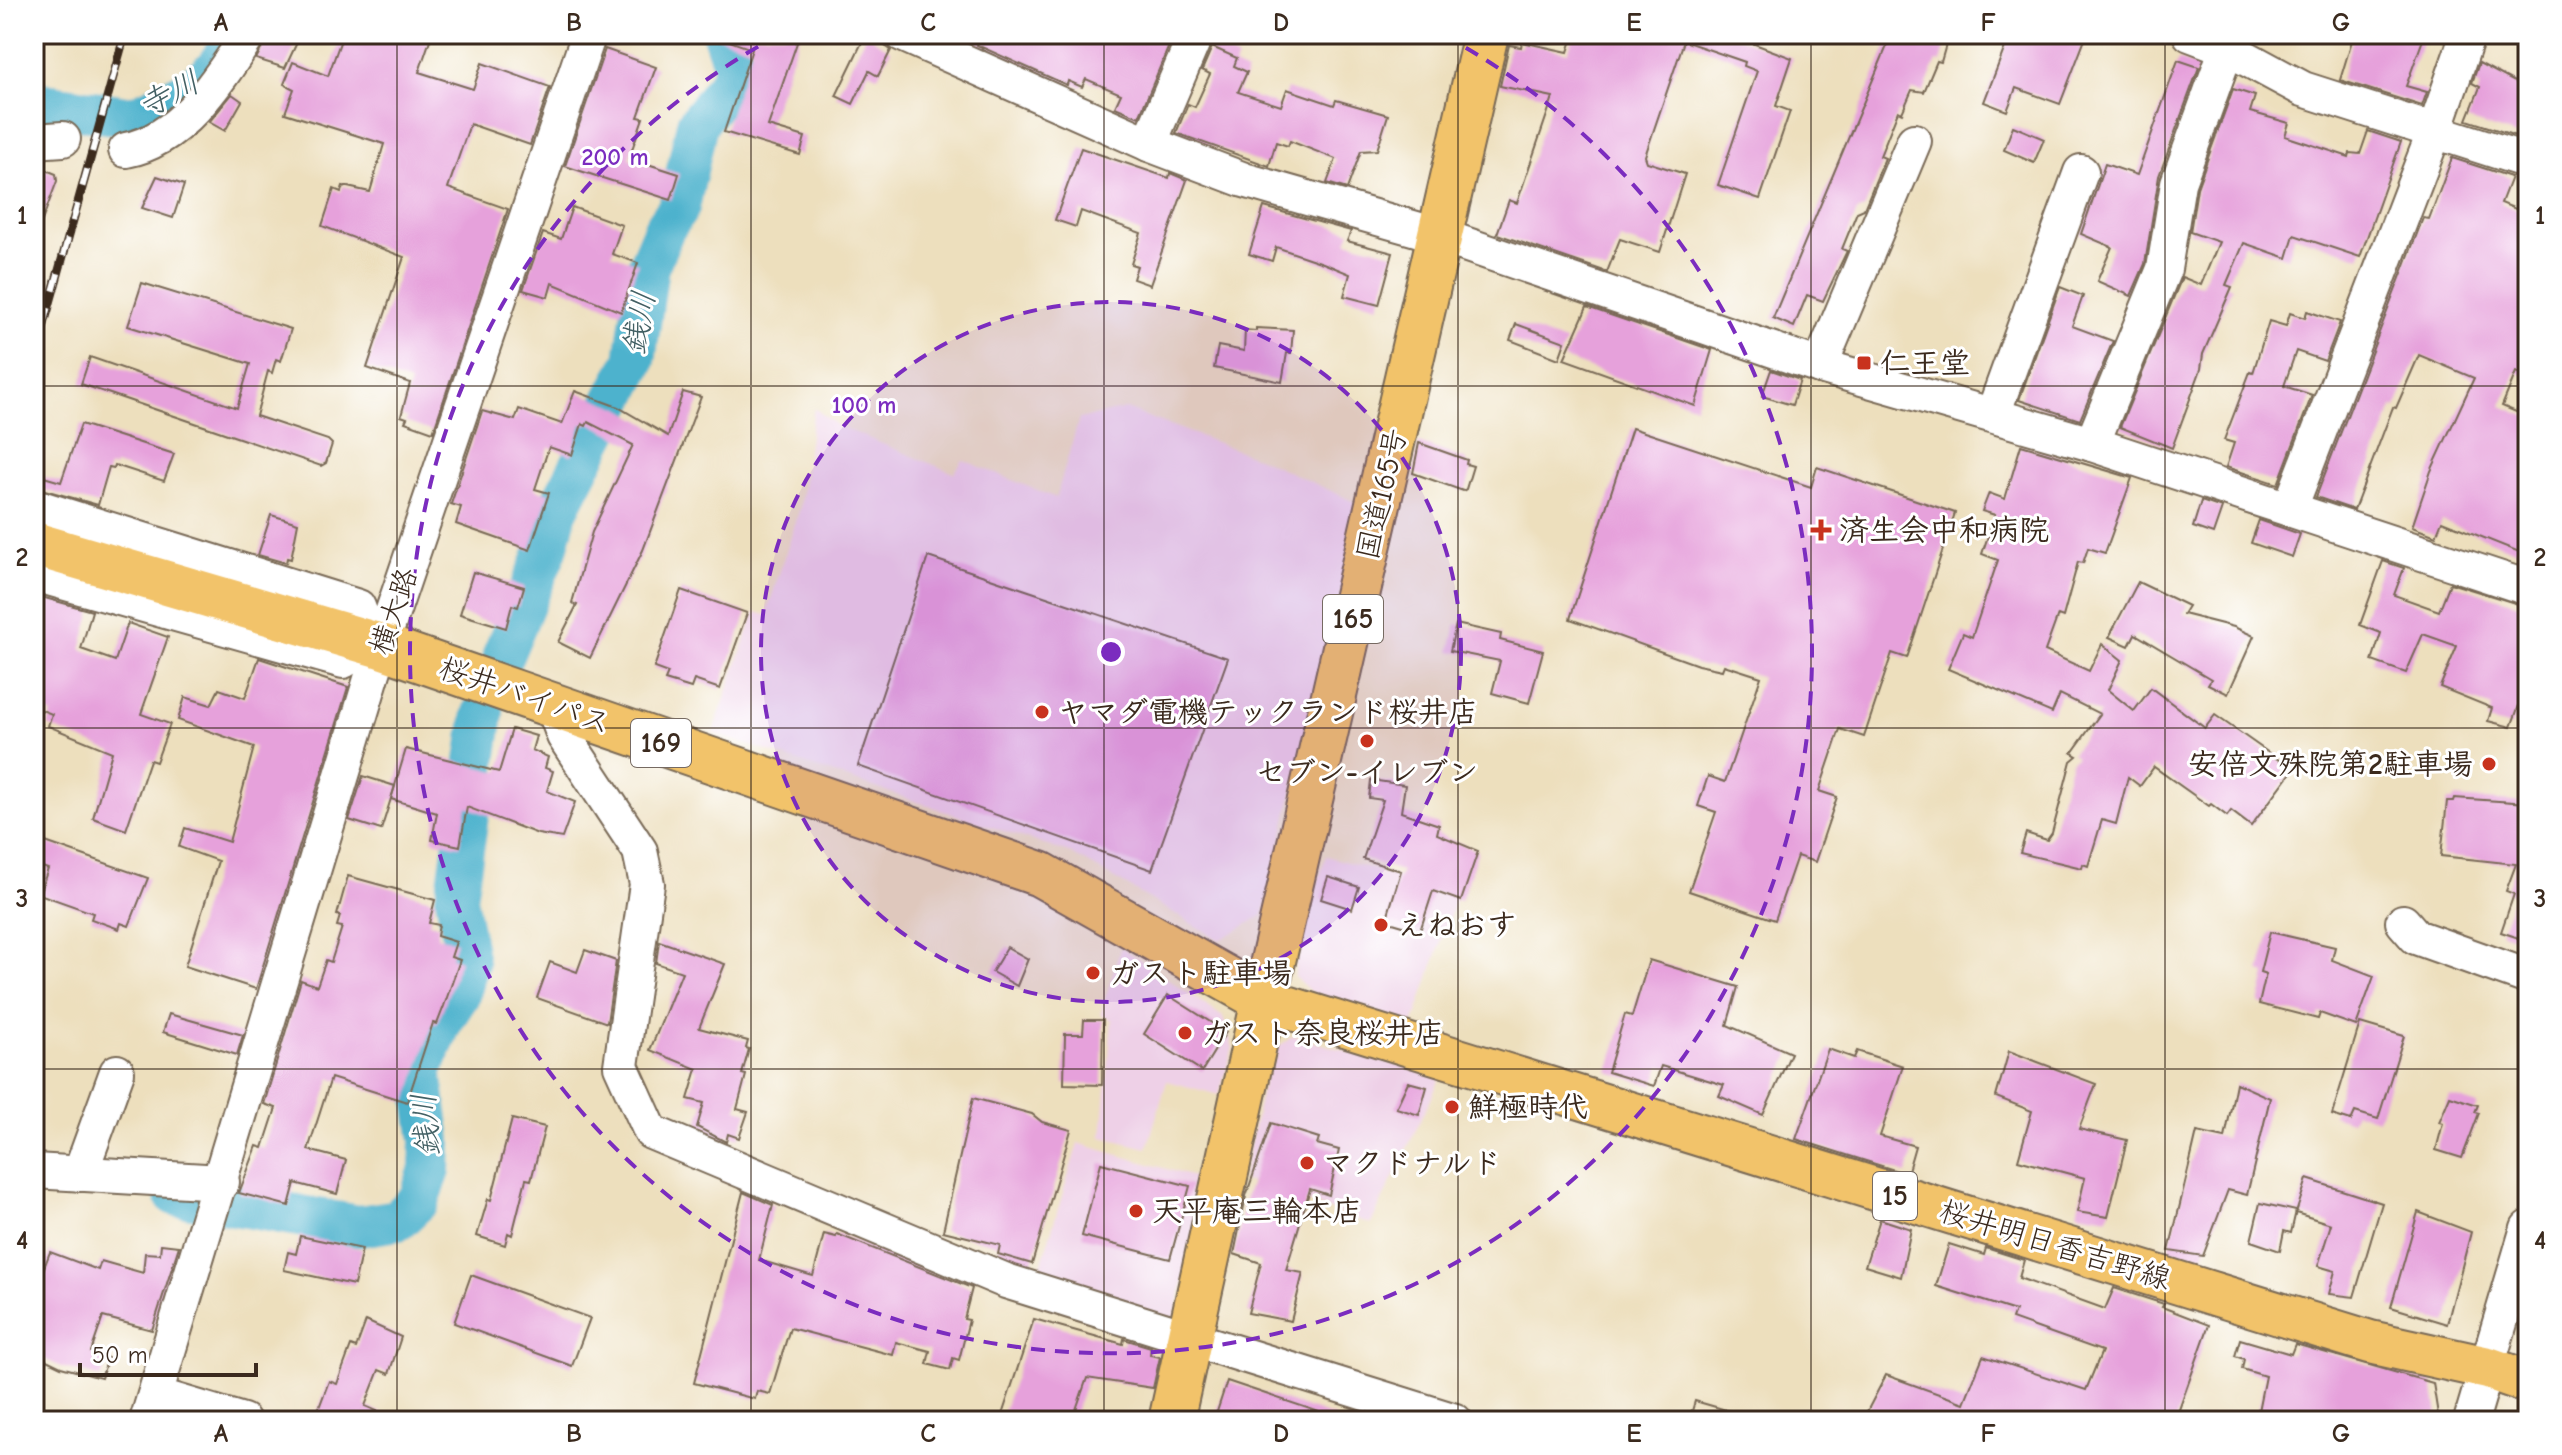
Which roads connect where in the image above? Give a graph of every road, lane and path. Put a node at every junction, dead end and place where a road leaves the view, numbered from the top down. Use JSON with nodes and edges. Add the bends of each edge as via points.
{"nodes":[{"id":1,"x":249,"y":34,"type":"edge"},
{"id":2,"x":589,"y":34,"type":"edge"},
{"id":3,"x":902,"y":34,"type":"edge"},
{"id":4,"x":1196,"y":34,"type":"edge"},
{"id":5,"x":1486,"y":34,"type":"edge"},
{"id":6,"x":2190,"y":34,"type":"edge"},
{"id":7,"x":2468,"y":34,"type":"edge"},
{"id":8,"x":2227,"y":48,"type":"junction"},
{"id":9,"x":2434,"y":133,"type":"junction"},
{"id":10,"x":1914,"y":141,"type":"dead end"},
{"id":11,"x":1149,"y":144,"type":"junction"},
{"id":12,"x":126,"y":150,"type":"dead end"},
{"id":13,"x":2528,"y":161,"type":"edge"},
{"id":14,"x":2081,"y":172,"type":"dead end"},
{"id":15,"x":1441,"y":236,"type":"junction"},
{"id":16,"x":1820,"y":366,"type":"junction"},
{"id":17,"x":1993,"y":414,"type":"junction"},
{"id":18,"x":2092,"y":444,"type":"junction"},
{"id":19,"x":34,"y":506,"type":"edge"},
{"id":20,"x":2290,"y":508,"type":"junction"},
{"id":21,"x":34,"y":544,"type":"edge"},
{"id":22,"x":34,"y":574,"type":"edge"},
{"id":23,"x":2528,"y":588,"type":"edge"},
{"id":24,"x":376,"y":645,"type":"junction"},
{"id":25,"x":553,"y":706,"type":"junction"},
{"id":26,"x":2403,"y":922,"type":"dead end"},
{"id":27,"x":2528,"y":977,"type":"edge"},
{"id":28,"x":1264,"y":1000,"type":"junction"},
{"id":29,"x":117,"y":1072,"type":"dead end"},
{"id":30,"x":34,"y":1171,"type":"edge"},
{"id":31,"x":80,"y":1174,"type":"junction"},
{"id":32,"x":218,"y":1195,"type":"junction"},
{"id":33,"x":2528,"y":1228,"type":"edge"},
{"id":34,"x":1189,"y":1337,"type":"junction"},
{"id":35,"x":2488,"y":1368,"type":"junction"},
{"id":36,"x":2528,"y":1382,"type":"edge"},
{"id":37,"x":152,"y":1408,"type":"edge"},
{"id":38,"x":243,"y":1421,"type":"edge"},
{"id":39,"x":1171,"y":1421,"type":"edge"},
{"id":40,"x":1455,"y":1421,"type":"edge"},
{"id":41,"x":2471,"y":1421,"type":"edge"}],
"edges":[{"from":1,"to":12,"type":"street","via":[[217,83],[180,121]]},
{"from":2,"to":24,"type":"street","name":"横大路"},
{"from":3,"to":11,"type":"street"},
{"from":4,"to":11,"type":"street"},
{"from":5,"to":15,"type":"highway","name":"国道165号","number":"165"},
{"from":6,"to":8,"type":"street"},
{"from":7,"to":9,"type":"street"},
{"from":8,"to":9,"type":"street","via":[[2303,89]]},
{"from":8,"to":18,"type":"street","via":[[2178,183],[2164,269]]},
{"from":9,"to":13,"type":"street"},
{"from":9,"to":20,"type":"street"},
{"from":10,"to":16,"type":"street"},
{"from":11,"to":15,"type":"street","via":[[1244,180]]},
{"from":14,"to":17,"type":"street"},
{"from":15,"to":16,"type":"street"},
{"from":15,"to":28,"type":"highway","name":"国道165号","number":"165"},
{"from":16,"to":17,"type":"street"},
{"from":17,"to":18,"type":"street"},
{"from":18,"to":20,"type":"street"},
{"from":19,"to":24,"type":"street","via":[[358,607]]},
{"from":20,"to":23,"type":"street"},
{"from":21,"to":24,"type":"highway","name":"桜井バイパス","number":"169"},
{"from":22,"to":24,"type":"street","via":[[343,661]]},
{"from":24,"to":25,"type":"highway","name":"桜井バイパス","number":"169"},
{"from":24,"to":32,"type":"street","name":"横大路"},
{"from":25,"to":28,"type":"highway","name":"桜井バイパス","number":"169","via":[[1040,874]]},
{"from":25,"to":34,"type":"street","via":[[564,736],[640,851],[647,884],[621,1066],[651,1132],[1006,1281]]},
{"from":26,"to":27,"type":"street","via":[[2416,937]]},
{"from":28,"to":34,"type":"highway","name":"国道165号","number":"165"},
{"from":28,"to":35,"type":"main road","name":"桜井明日香吉野線","number":"15","via":[[2370,1342]]},
{"from":29,"to":31,"type":"street"},
{"from":30,"to":31,"type":"street"},
{"from":31,"to":32,"type":"street"},
{"from":32,"to":37,"type":"street","name":"横大路"},
{"from":33,"to":35,"type":"street"},
{"from":34,"to":39,"type":"highway","name":"国道165号","number":"165"},
{"from":34,"to":40,"type":"street"},
{"from":35,"to":36,"type":"main road","name":"桜井明日香吉野線","number":"15"},
{"from":35,"to":41,"type":"street"},
{"from":37,"to":38,"type":"street"}]}
